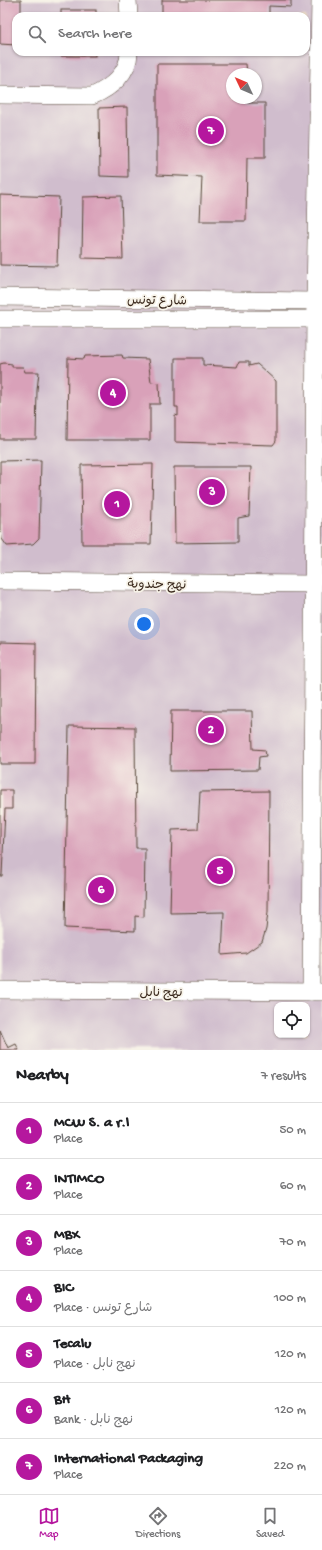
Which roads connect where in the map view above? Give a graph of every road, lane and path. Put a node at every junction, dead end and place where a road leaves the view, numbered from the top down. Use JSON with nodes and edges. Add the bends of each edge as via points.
{"nodes":[{"id":1,"x":128,"y":0,"type":"edge"},
{"id":2,"x":320,"y":0,"type":"edge"},
{"id":3,"x":129,"y":12,"type":"edge"},
{"id":4,"x":129,"y":56,"type":"edge"},
{"id":5,"x":0,"y":95,"type":"edge"},
{"id":6,"x":0,"y":297,"type":"edge"},
{"id":7,"x":318,"y":310,"type":"edge"},
{"id":8,"x":0,"y":319,"type":"edge"},
{"id":9,"x":0,"y":581,"type":"edge"},
{"id":10,"x":313,"y":584,"type":"junction"},
{"id":11,"x":0,"y":990,"type":"edge"},
{"id":12,"x":317,"y":992,"type":"edge"}],
"edges":[{"from":1,"to":3,"type":"street"},
{"from":2,"to":7,"type":"street"},
{"from":4,"to":5,"type":"street","via":[[118,78],[102,92],[92,96]]},
{"from":6,"to":7,"type":"street","name":"شارع تونس"},
{"from":7,"to":8,"type":"street","name":"شارع تونس"},
{"from":7,"to":10,"type":"street"},
{"from":9,"to":10,"type":"street","name":"نهج جندوبة"},
{"from":10,"to":12,"type":"street"},
{"from":11,"to":12,"type":"street","name":"نهج نابل"}]}
